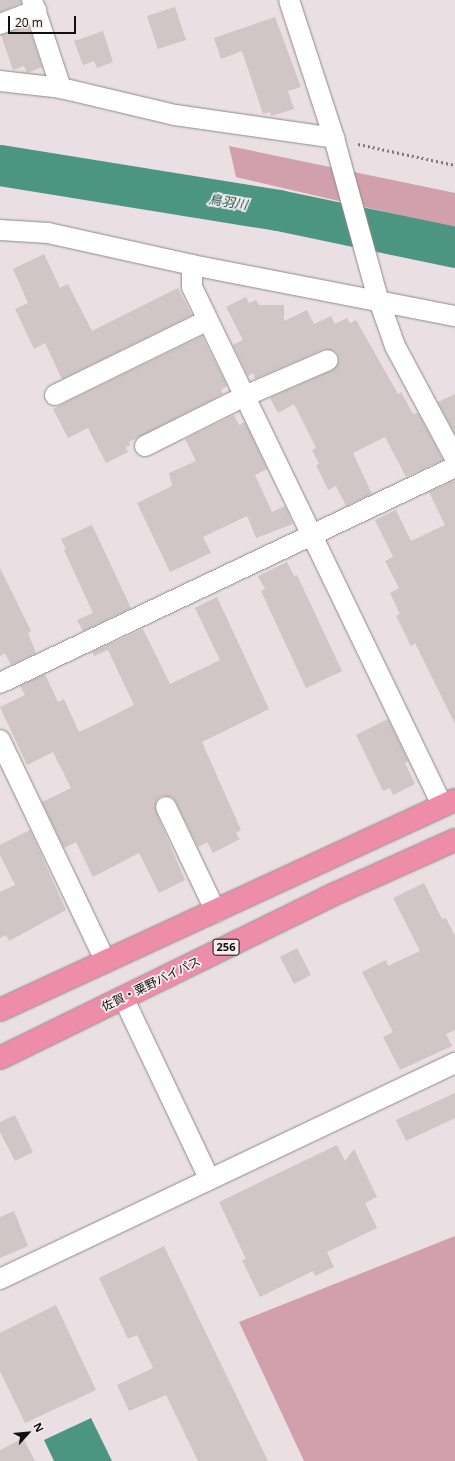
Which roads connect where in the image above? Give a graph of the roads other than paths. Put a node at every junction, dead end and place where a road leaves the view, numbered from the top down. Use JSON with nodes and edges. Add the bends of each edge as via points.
{"nodes":[{"id":1,"x":289,"y":0,"type":"edge"},
{"id":2,"x":34,"y":5,"type":"edge"},
{"id":3,"x":0,"y":24,"type":"edge"},
{"id":4,"x":0,"y":81,"type":"edge"},
{"id":5,"x":61,"y":88,"type":"junction"},
{"id":6,"x":336,"y":146,"type":"junction"},
{"id":7,"x":0,"y":230,"type":"edge"},
{"id":8,"x":192,"y":265,"type":"junction"},
{"id":9,"x":378,"y":298,"type":"junction"},
{"id":10,"x":455,"y":316,"type":"edge"},
{"id":11,"x":208,"y":320,"type":"junction"},
{"id":12,"x":328,"y":360,"type":"dead end"},
{"id":13,"x":55,"y":395,"type":"dead end"},
{"id":14,"x":245,"y":396,"type":"junction"},
{"id":15,"x":145,"y":446,"type":"dead end"},
{"id":16,"x":455,"y":458,"type":"edge"},
{"id":17,"x":455,"y":467,"type":"edge"},
{"id":18,"x":312,"y":536,"type":"junction"},
{"id":19,"x":0,"y":683,"type":"edge"},
{"id":20,"x":0,"y":740,"type":"edge"},
{"id":21,"x":449,"y":804,"type":"edge"},
{"id":22,"x":166,"y":807,"type":"dead end"},
{"id":23,"x":455,"y":840,"type":"edge"},
{"id":24,"x":216,"y":912,"type":"junction"},
{"id":25,"x":106,"y":962,"type":"junction"},
{"id":26,"x":123,"y":997,"type":"junction"},
{"id":27,"x":0,"y":1010,"type":"edge"},
{"id":28,"x":0,"y":1058,"type":"edge"},
{"id":29,"x":455,"y":1063,"type":"edge"},
{"id":30,"x":209,"y":1178,"type":"junction"},
{"id":31,"x":0,"y":1279,"type":"edge"}],
"edges":[{"from":1,"to":6,"type":"street"},
{"from":2,"to":3,"type":"street"},
{"from":2,"to":5,"type":"street"},
{"from":4,"to":5,"type":"street"},
{"from":5,"to":6,"type":"street","via":[[175,115]]},
{"from":6,"to":9,"type":"street"},
{"from":7,"to":8,"type":"street","via":[[48,233]]},
{"from":8,"to":9,"type":"street"},
{"from":8,"to":11,"type":"street","via":[[192,286]]},
{"from":9,"to":10,"type":"street"},
{"from":9,"to":16,"type":"street","via":[[395,346]]},
{"from":11,"to":13,"type":"street"},
{"from":11,"to":14,"type":"street"},
{"from":12,"to":14,"type":"street"},
{"from":14,"to":15,"type":"street"},
{"from":14,"to":18,"type":"street"},
{"from":17,"to":18,"type":"street"},
{"from":18,"to":19,"type":"street"},
{"from":18,"to":21,"type":"street"},
{"from":20,"to":25,"type":"street"},
{"from":21,"to":24,"type":"highway"},
{"from":22,"to":24,"type":"street"},
{"from":23,"to":26,"type":"highway","name":"佐賀・粟野バイパス","number":"256","via":[[328,896]]},
{"from":24,"to":25,"type":"highway"},
{"from":25,"to":27,"type":"highway"},
{"from":26,"to":28,"type":"highway","name":"佐賀・粟野バイパス","number":"256"},
{"from":26,"to":30,"type":"street"},
{"from":29,"to":30,"type":"street"},
{"from":30,"to":31,"type":"street"}]}
